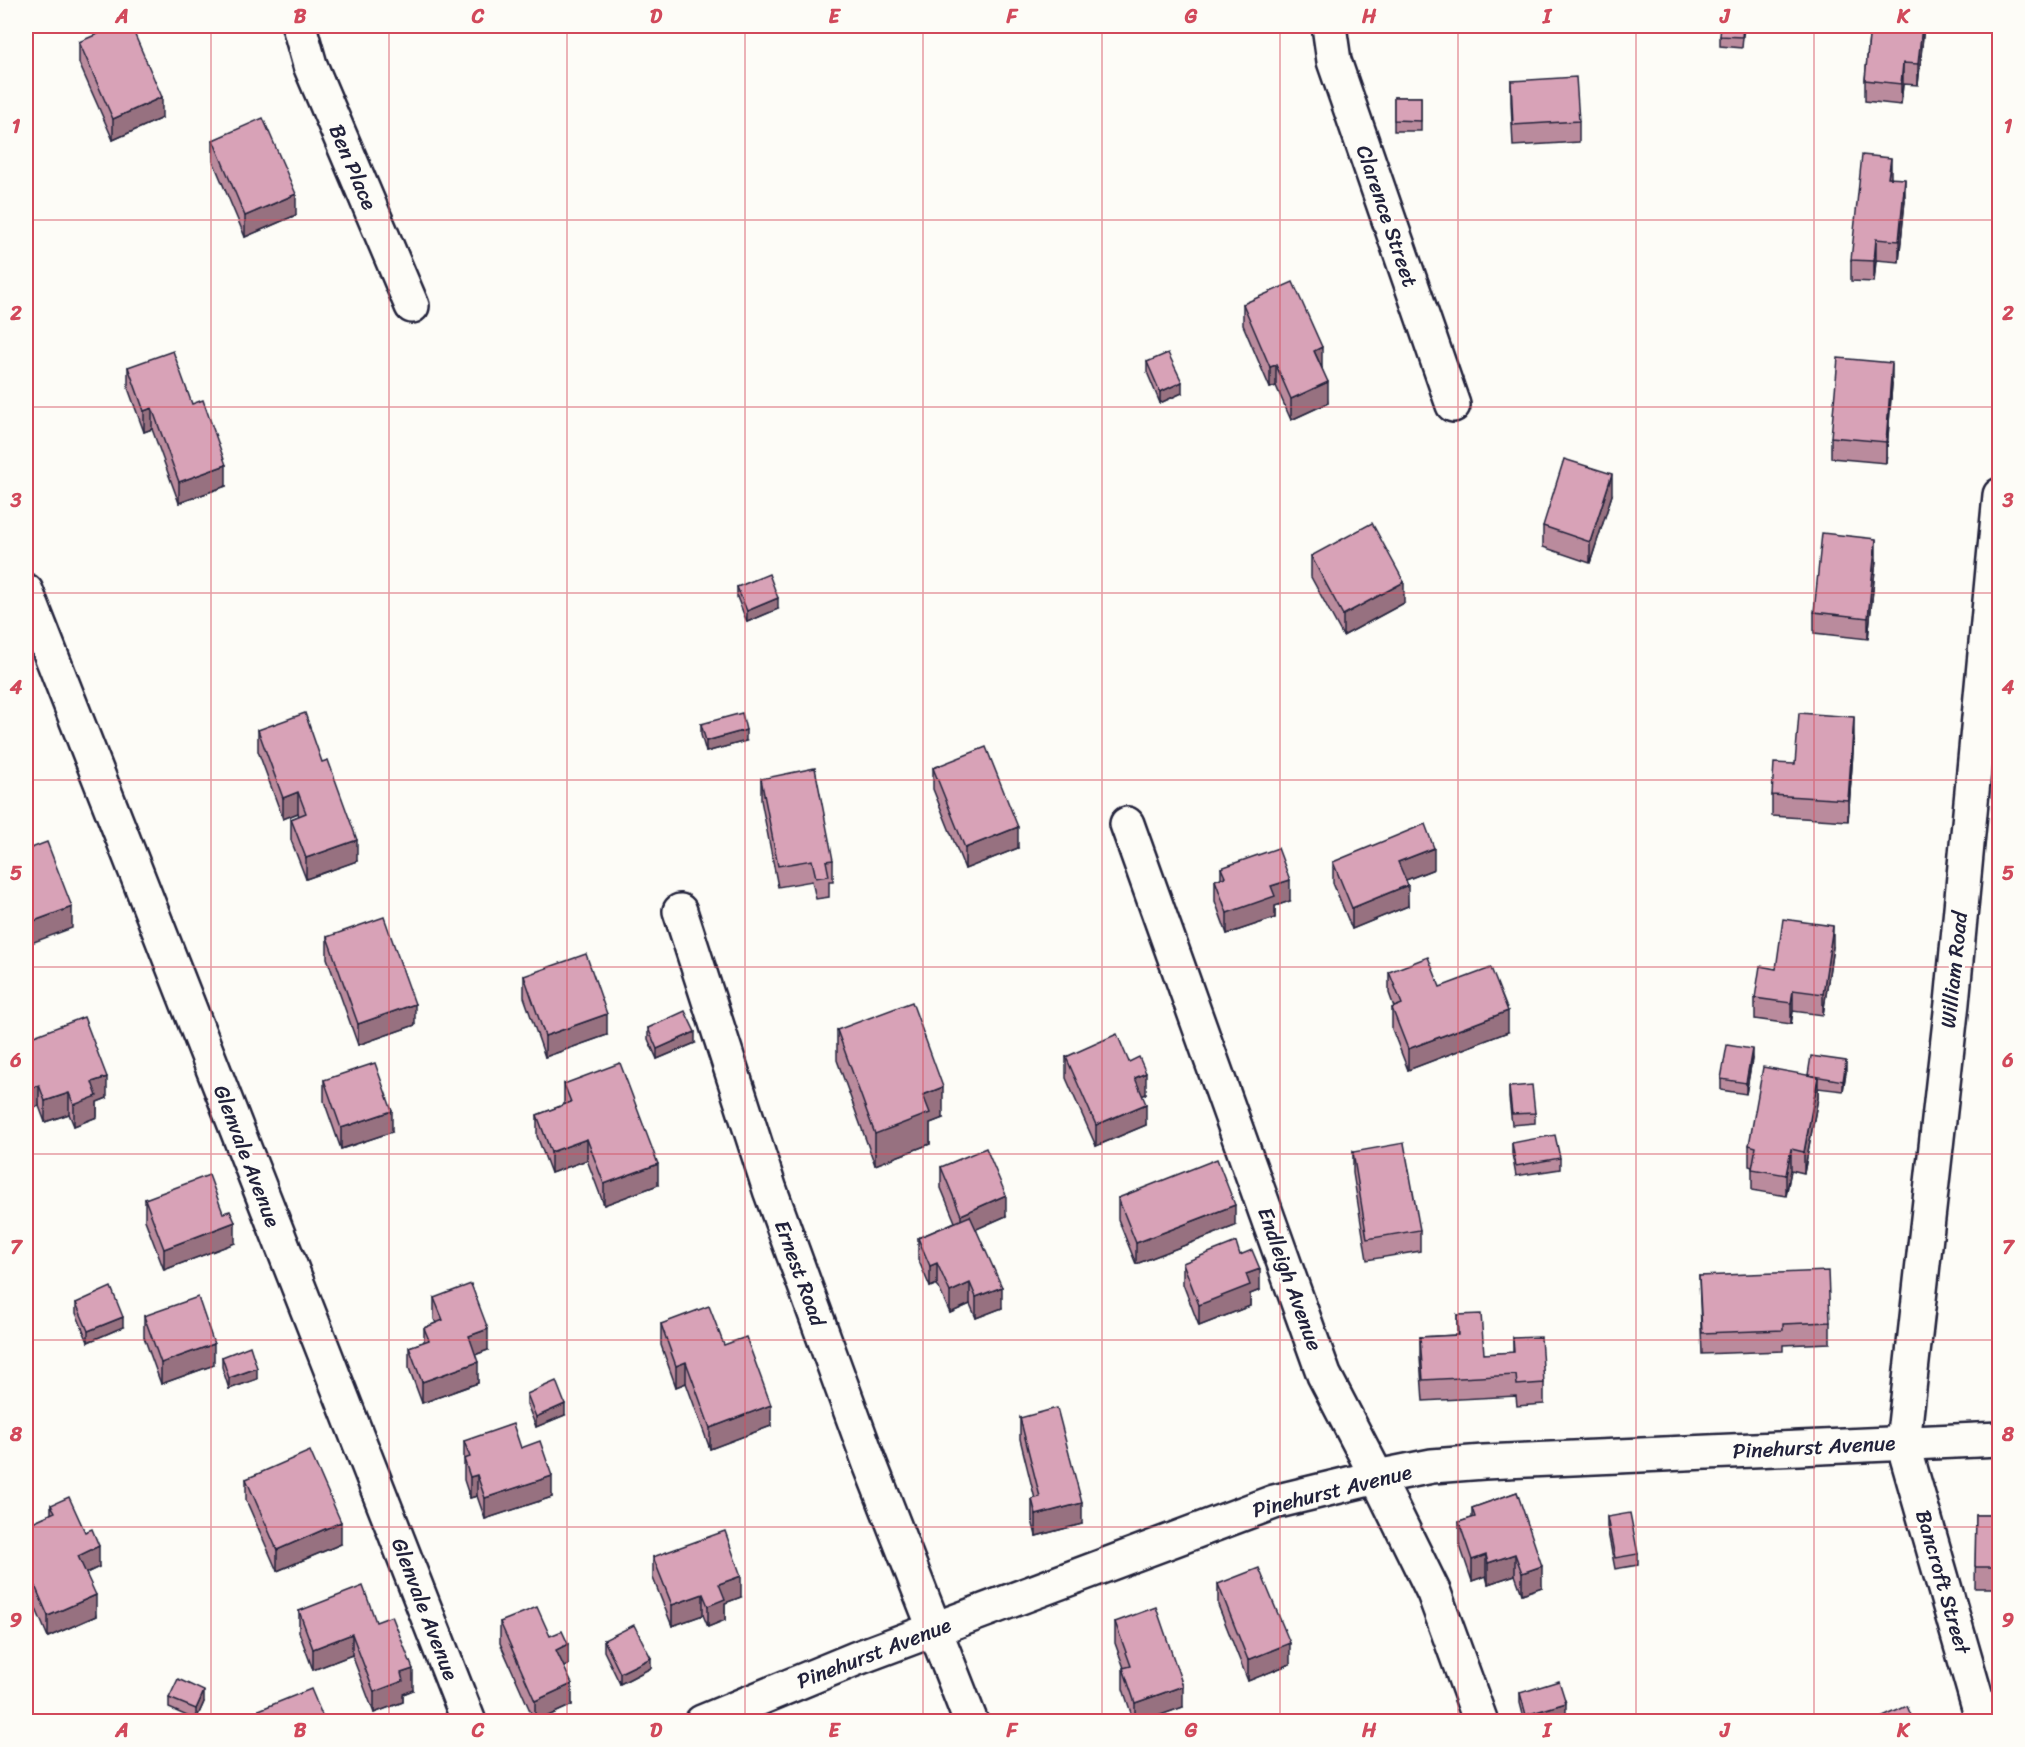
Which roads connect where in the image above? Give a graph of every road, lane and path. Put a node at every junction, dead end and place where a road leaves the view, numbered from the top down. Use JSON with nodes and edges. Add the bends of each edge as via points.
{"nodes":[{"id":1,"x":299,"y":26,"type":"edge"},
{"id":2,"x":1329,"y":26,"type":"edge"},
{"id":3,"x":412,"y":306,"type":"dead end"},
{"id":4,"x":1453,"y":405,"type":"dead end"},
{"id":5,"x":2000,"y":495,"type":"edge"},
{"id":6,"x":26,"y":591,"type":"edge"},
{"id":7,"x":1128,"y":824,"type":"dead end"},
{"id":8,"x":680,"y":911,"type":"dead end"},
{"id":9,"x":2000,"y":1439,"type":"edge"},
{"id":10,"x":1903,"y":1443,"type":"junction"},
{"id":11,"x":1377,"y":1477,"type":"junction"},
{"id":12,"x":935,"y":1629,"type":"junction"},
{"id":13,"x":469,"y":1722,"type":"edge"},
{"id":14,"x":702,"y":1722,"type":"edge"},
{"id":15,"x":971,"y":1722,"type":"edge"},
{"id":16,"x":1481,"y":1722,"type":"edge"},
{"id":17,"x":1983,"y":1722,"type":"edge"}],
"edges":[{"from":1,"to":3,"type":"street","name":"Ben Place","via":[[310,65]]},
{"from":2,"to":4,"type":"street","name":"Clarence Street","via":[[1334,61]]},
{"from":5,"to":10,"type":"street","name":"William Road","via":[[1952,1003]]},
{"from":6,"to":13,"type":"street","name":"Glenvale Avenue"},
{"from":7,"to":11,"type":"street","name":"Endleigh Avenue","via":[[1324,1375]]},
{"from":8,"to":12,"type":"street","name":"Ernest Road","via":[[770,1190]]},
{"from":9,"to":10,"type":"street","name":"Pinehurst Avenue"},
{"from":10,"to":11,"type":"street","name":"Pinehurst Avenue","via":[[1484,1462],[1432,1466]]},
{"from":10,"to":17,"type":"street","name":"Bancroft Street"},
{"from":11,"to":12,"type":"street","name":"Pinehurst Avenue","via":[[1274,1502]]},
{"from":11,"to":16,"type":"street","name":"Endleigh Avenue","via":[[1434,1593]]},
{"from":12,"to":14,"type":"street","name":"Pinehurst Avenue"},
{"from":12,"to":15,"type":"street","name":"Ernest Road"}]}
